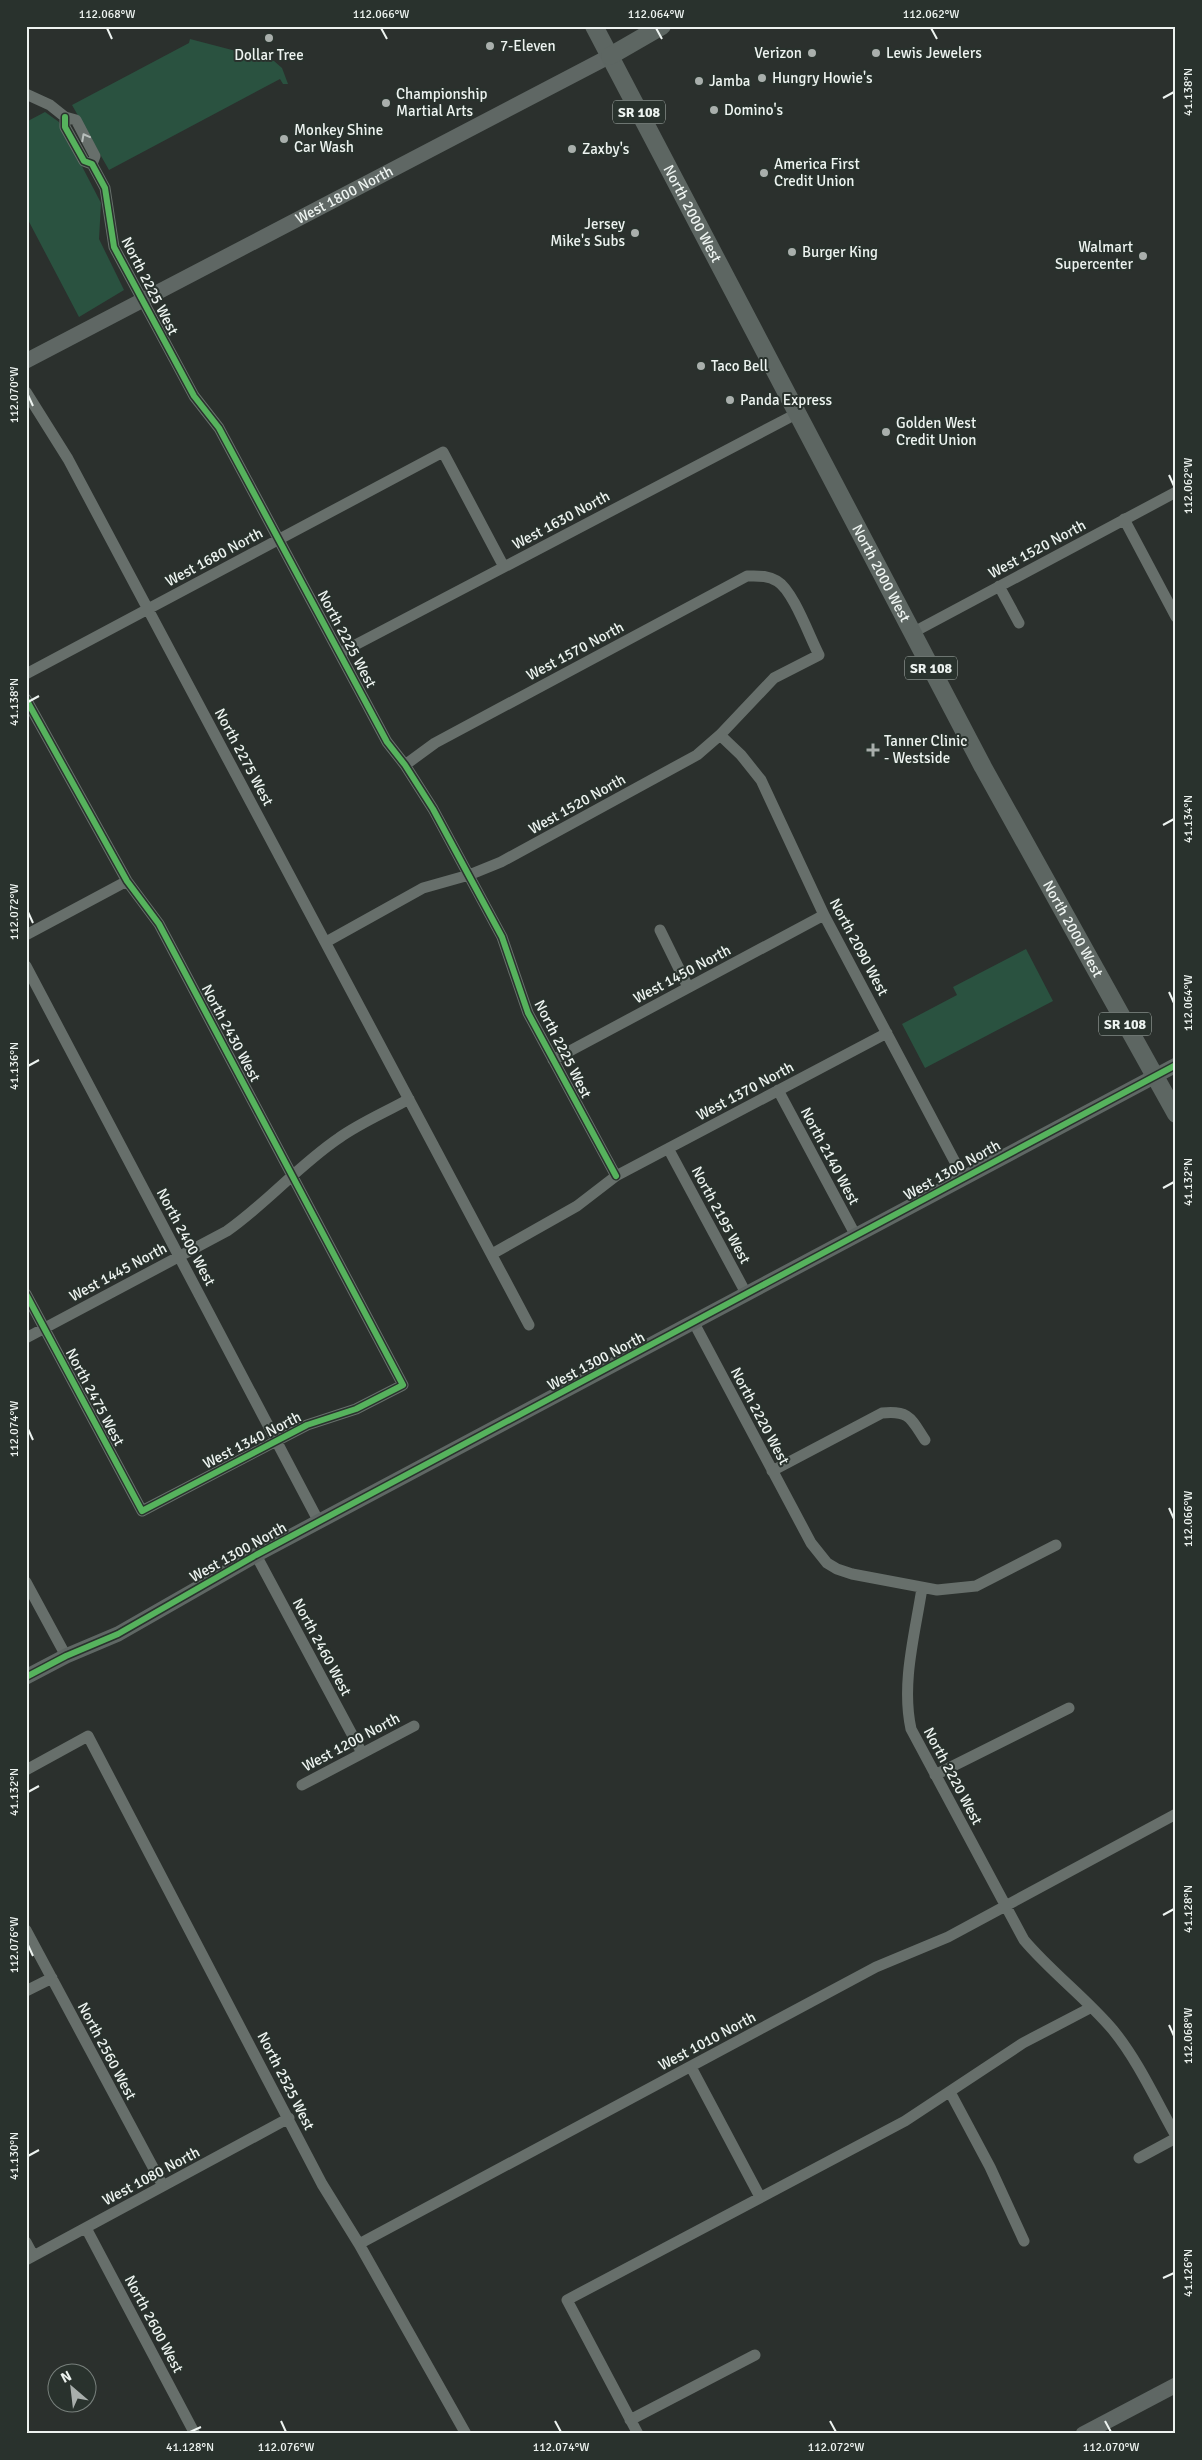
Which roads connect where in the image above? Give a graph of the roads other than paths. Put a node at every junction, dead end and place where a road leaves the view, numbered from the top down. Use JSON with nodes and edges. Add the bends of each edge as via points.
{"nodes":[{"id":1,"x":594,"y":26,"type":"edge"},
{"id":2,"x":662,"y":26,"type":"edge"},
{"id":3,"x":610,"y":56,"type":"junction"},
{"id":4,"x":26,"y":94,"type":"edge"},
{"id":5,"x":142,"y":299,"type":"junction"},
{"id":6,"x":26,"y":361,"type":"edge"},
{"id":7,"x":26,"y":392,"type":"edge"},
{"id":8,"x":796,"y":414,"type":"junction"},
{"id":9,"x":1176,"y":492,"type":"edge"},
{"id":10,"x":1124,"y":519,"type":"junction"},
{"id":11,"x":279,"y":539,"type":"junction"},
{"id":12,"x":504,"y":567,"type":"junction"},
{"id":13,"x":764,"y":576,"type":"joint"},
{"id":14,"x":999,"y":586,"type":"junction"},
{"id":15,"x":148,"y":609,"type":"junction"},
{"id":16,"x":1176,"y":617,"type":"edge"},
{"id":17,"x":1019,"y":623,"type":"dead end"},
{"id":18,"x":912,"y":633,"type":"junction"},
{"id":19,"x":340,"y":653,"type":"junction"},
{"id":20,"x":26,"y":674,"type":"edge"},
{"id":21,"x":26,"y":699,"type":"edge"},
{"id":22,"x":720,"y":735,"type":"junction"},
{"id":23,"x":405,"y":765,"type":"junction"},
{"id":24,"x":469,"y":875,"type":"junction"},
{"id":25,"x":127,"y":881,"type":"junction"},
{"id":26,"x":824,"y":915,"type":"junction"},
{"id":27,"x":660,"y":930,"type":"dead end"},
{"id":28,"x":26,"y":935,"type":"edge"},
{"id":29,"x":326,"y":942,"type":"junction"},
{"id":30,"x":26,"y":966,"type":"edge"},
{"id":31,"x":688,"y":987,"type":"junction"},
{"id":32,"x":887,"y":1033,"type":"junction"},
{"id":33,"x":553,"y":1060,"type":"junction"},
{"id":34,"x":1176,"y":1065,"type":"edge"},
{"id":35,"x":1154,"y":1076,"type":"junction"},
{"id":36,"x":778,"y":1090,"type":"junction"},
{"id":37,"x":409,"y":1099,"type":"junction"},
{"id":38,"x":1176,"y":1114,"type":"edge"},
{"id":39,"x":669,"y":1150,"type":"junction"},
{"id":40,"x":292,"y":1175,"type":"junction"},
{"id":41,"x":616,"y":1176,"type":"junction"},
{"id":42,"x":964,"y":1179,"type":"junction"},
{"id":43,"x":856,"y":1236,"type":"junction"},
{"id":44,"x":492,"y":1254,"type":"junction"},
{"id":45,"x":180,"y":1256,"type":"junction"},
{"id":46,"x":26,"y":1294,"type":"edge"},
{"id":47,"x":747,"y":1295,"type":"junction"},
{"id":48,"x":694,"y":1323,"type":"junction"},
{"id":49,"x":529,"y":1325,"type":"dead end"},
{"id":50,"x":45,"y":1328,"type":"junction"},
{"id":51,"x":26,"y":1338,"type":"edge"},
{"id":52,"x":403,"y":1385,"type":"joint"},
{"id":53,"x":925,"y":1440,"type":"dead end"},
{"id":54,"x":277,"y":1441,"type":"junction"},
{"id":55,"x":772,"y":1472,"type":"junction"},
{"id":56,"x":142,"y":1511,"type":"joint"},
{"id":57,"x":319,"y":1522,"type":"junction"},
{"id":58,"x":1056,"y":1545,"type":"dead end"},
{"id":59,"x":256,"y":1555,"type":"junction"},
{"id":60,"x":26,"y":1582,"type":"edge"},
{"id":61,"x":922,"y":1588,"type":"junction"},
{"id":62,"x":66,"y":1656,"type":"junction"},
{"id":63,"x":26,"y":1677,"type":"edge"},
{"id":64,"x":1069,"y":1708,"type":"dead end"},
{"id":65,"x":414,"y":1726,"type":"dead end"},
{"id":66,"x":362,"y":1753,"type":"junction"},
{"id":67,"x":26,"y":1770,"type":"edge"},
{"id":68,"x":935,"y":1775,"type":"junction"},
{"id":69,"x":302,"y":1785,"type":"dead end"},
{"id":70,"x":1176,"y":1814,"type":"edge"},
{"id":71,"x":1004,"y":1906,"type":"junction"},
{"id":72,"x":26,"y":1930,"type":"edge"},
{"id":73,"x":52,"y":1978,"type":"junction"},
{"id":74,"x":26,"y":1991,"type":"edge"},
{"id":75,"x":1090,"y":2008,"type":"junction"},
{"id":76,"x":691,"y":2067,"type":"junction"},
{"id":77,"x":950,"y":2092,"type":"junction"},
{"id":78,"x":289,"y":2118,"type":"junction"},
{"id":79,"x":1176,"y":2137,"type":"edge"},
{"id":80,"x":1139,"y":2158,"type":"dead end"},
{"id":81,"x":163,"y":2186,"type":"junction"},
{"id":82,"x":760,"y":2197,"type":"junction"},
{"id":83,"x":86,"y":2228,"type":"junction"},
{"id":84,"x":1024,"y":2241,"type":"dead end"},
{"id":85,"x":26,"y":2242,"type":"edge"},
{"id":86,"x":359,"y":2244,"type":"junction"},
{"id":87,"x":30,"y":2258,"type":"edge"},
{"id":88,"x":755,"y":2355,"type":"dead end"},
{"id":89,"x":1176,"y":2385,"type":"edge"},
{"id":90,"x":630,"y":2420,"type":"junction"},
{"id":91,"x":196,"y":2434,"type":"edge"},
{"id":92,"x":466,"y":2434,"type":"edge"},
{"id":93,"x":638,"y":2434,"type":"edge"},
{"id":94,"x":1083,"y":2434,"type":"edge"}],
"edges":[{"from":1,"to":3,"type":"main road","name":"North 2000 West","number":"SR 108"},
{"from":2,"to":3,"type":"main road","name":"West 1800 North"},
{"from":3,"to":5,"type":"street","name":"West 1800 North"},
{"from":3,"to":8,"type":"main road","name":"North 2000 West","number":"SR 108"},
{"from":4,"to":5,"type":"street","name":"North 2225 West","via":[[76,120],[96,156],[92,164],[105,188],[114,247]]},
{"from":5,"to":6,"type":"street","name":"West 1800 North"},
{"from":5,"to":11,"type":"street","name":"North 2225 West","via":[[194,396],[218,428]]},
{"from":7,"to":15,"type":"street","name":"North 2275 West","via":[[68,460]]},
{"from":8,"to":12,"type":"street","name":"West 1630 North"},
{"from":8,"to":18,"type":"main road","name":"North 2000 West","number":"SR 108"},
{"from":9,"to":10,"type":"street","name":"West 1520 North"},
{"from":10,"to":14,"type":"street","name":"West 1520 North"},
{"from":10,"to":16,"type":"street"},
{"from":11,"to":12,"type":"street","name":"West 1680 North","via":[[443,452]]},
{"from":11,"to":15,"type":"street","name":"West 1680 North"},
{"from":11,"to":19,"type":"street","name":"North 2225 West"},
{"from":12,"to":19,"type":"street","name":"West 1630 North"},
{"from":13,"to":22,"type":"street","name":"West 1520 North","via":[[779,582],[790,596],[819,655],[774,678]]},
{"from":13,"to":23,"type":"street","name":"West 1570 North","via":[[747,576],[435,743]]},
{"from":14,"to":17,"type":"street"},
{"from":14,"to":18,"type":"street","name":"West 1520 North"},
{"from":15,"to":20,"type":"street","name":"West 1680 North"},
{"from":15,"to":29,"type":"street","name":"North 2275 West"},
{"from":18,"to":35,"type":"main road","name":"North 2000 West","number":"SR 108"},
{"from":19,"to":23,"type":"street","name":"North 2225 West","via":[[387,742]]},
{"from":21,"to":25,"type":"street","name":"North 2430 West"},
{"from":22,"to":24,"type":"street","name":"West 1520 North","via":[[697,755],[501,862]]},
{"from":22,"to":26,"type":"street","name":"North 2090 West","via":[[742,755],[761,780]]},
{"from":23,"to":24,"type":"street","name":"North 2225 West"},
{"from":24,"to":29,"type":"street","name":"West 1520 North","via":[[423,888]]},
{"from":24,"to":33,"type":"street","name":"North 2225 West","via":[[502,937],[528,1013]]},
{"from":25,"to":28,"type":"street"},
{"from":25,"to":40,"type":"street","name":"North 2430 West","via":[[160,924]]},
{"from":26,"to":31,"type":"street","name":"West 1450 North"},
{"from":26,"to":32,"type":"street","name":"North 2090 West"},
{"from":27,"to":31,"type":"street"},
{"from":29,"to":37,"type":"street","name":"North 2275 West"},
{"from":30,"to":45,"type":"street","name":"North 2400 West"},
{"from":31,"to":33,"type":"street","name":"West 1450 North"},
{"from":32,"to":36,"type":"street","name":"West 1370 North"},
{"from":32,"to":42,"type":"street","name":"North 2090 West"},
{"from":33,"to":41,"type":"street","name":"North 2225 West"},
{"from":34,"to":35,"type":"street","name":"West 1300 North"},
{"from":35,"to":38,"type":"main road","name":"North 2000 West","number":"SR 108"},
{"from":35,"to":42,"type":"street","name":"West 1300 North"},
{"from":36,"to":39,"type":"street","name":"West 1370 North"},
{"from":36,"to":43,"type":"street","name":"North 2140 West"},
{"from":37,"to":40,"type":"street","name":"West 1445 North","via":[[339,1137]]},
{"from":37,"to":44,"type":"street","name":"North 2275 West"},
{"from":39,"to":41,"type":"street","name":"West 1370 North"},
{"from":39,"to":47,"type":"street","name":"North 2195 West"},
{"from":40,"to":45,"type":"street","name":"West 1445 North","via":[[228,1231]]},
{"from":40,"to":52,"type":"street","name":"North 2430 West"},
{"from":41,"to":44,"type":"street","name":"West 1370 North","via":[[577,1206]]},
{"from":42,"to":43,"type":"street","name":"West 1300 North"},
{"from":43,"to":47,"type":"street","name":"West 1300 North"},
{"from":44,"to":49,"type":"street","name":"North 2275 West"},
{"from":45,"to":50,"type":"street","name":"West 1445 North"},
{"from":45,"to":54,"type":"street","name":"North 2400 West"},
{"from":46,"to":50,"type":"street","name":"North 2475 West"},
{"from":47,"to":48,"type":"street","name":"West 1300 North"},
{"from":48,"to":55,"type":"street","name":"North 2220 West"},
{"from":48,"to":57,"type":"street","name":"West 1300 North"},
{"from":50,"to":51,"type":"street","name":"West 1445 North"},
{"from":50,"to":56,"type":"street","name":"North 2475 West"},
{"from":52,"to":54,"type":"street","name":"West 1340 North","via":[[356,1409],[307,1424]]},
{"from":53,"to":55,"type":"street","via":[[910,1418],[898,1411],[882,1413]]},
{"from":54,"to":56,"type":"street","name":"West 1340 North"},
{"from":54,"to":57,"type":"street","name":"North 2400 West"},
{"from":55,"to":61,"type":"street","name":"North 2220 West","via":[[811,1543],[827,1563],[852,1574]]},
{"from":57,"to":59,"type":"street","name":"West 1300 North"},
{"from":58,"to":61,"type":"street","via":[[976,1586],[937,1590]]},
{"from":59,"to":62,"type":"street","name":"West 1300 North","via":[[118,1634]]},
{"from":59,"to":66,"type":"street","name":"North 2460 West"},
{"from":60,"to":62,"type":"street"},
{"from":61,"to":68,"type":"street","name":"North 2220 West","via":[[906,1707],[911,1729]]},
{"from":62,"to":63,"type":"street","name":"West 1300 North"},
{"from":64,"to":68,"type":"street"},
{"from":65,"to":66,"type":"street","name":"West 1200 North"},
{"from":66,"to":69,"type":"street","name":"West 1200 North"},
{"from":67,"to":78,"type":"street","name":"North 2525 West","via":[[88,1736]]},
{"from":68,"to":71,"type":"street","name":"North 2220 West"},
{"from":70,"to":71,"type":"street","name":"West 1010 North"},
{"from":71,"to":75,"type":"street","name":"North 2220 West","via":[[1024,1940]]},
{"from":71,"to":76,"type":"street","name":"West 1010 North","via":[[948,1937],[876,1966]]},
{"from":72,"to":73,"type":"street","name":"North 2560 West"},
{"from":73,"to":74,"type":"street"},
{"from":73,"to":81,"type":"street","name":"North 2560 West"},
{"from":75,"to":77,"type":"street","via":[[1023,2043]]},
{"from":75,"to":79,"type":"street","name":"North 2220 West","via":[[1127,2050]]},
{"from":76,"to":82,"type":"street"},
{"from":76,"to":86,"type":"street","name":"West 1010 North"},
{"from":77,"to":82,"type":"street","via":[[905,2121]]},
{"from":77,"to":84,"type":"street"},
{"from":78,"to":81,"type":"street","name":"West 1080 North"},
{"from":78,"to":86,"type":"street","name":"North 2525 West","via":[[322,2184]]},
{"from":79,"to":80,"type":"street","name":"North 2220 West"},
{"from":81,"to":83,"type":"street","name":"West 1080 North"},
{"from":82,"to":90,"type":"street","via":[[567,2300]]},
{"from":83,"to":87,"type":"street","name":"West 1080 North"},
{"from":83,"to":91,"type":"street","name":"North 2600 West"},
{"from":85,"to":87,"type":"street"},
{"from":86,"to":92,"type":"street","name":"North 2525 West"},
{"from":88,"to":90,"type":"street"},
{"from":89,"to":94,"type":"street"},
{"from":90,"to":93,"type":"street"}]}
